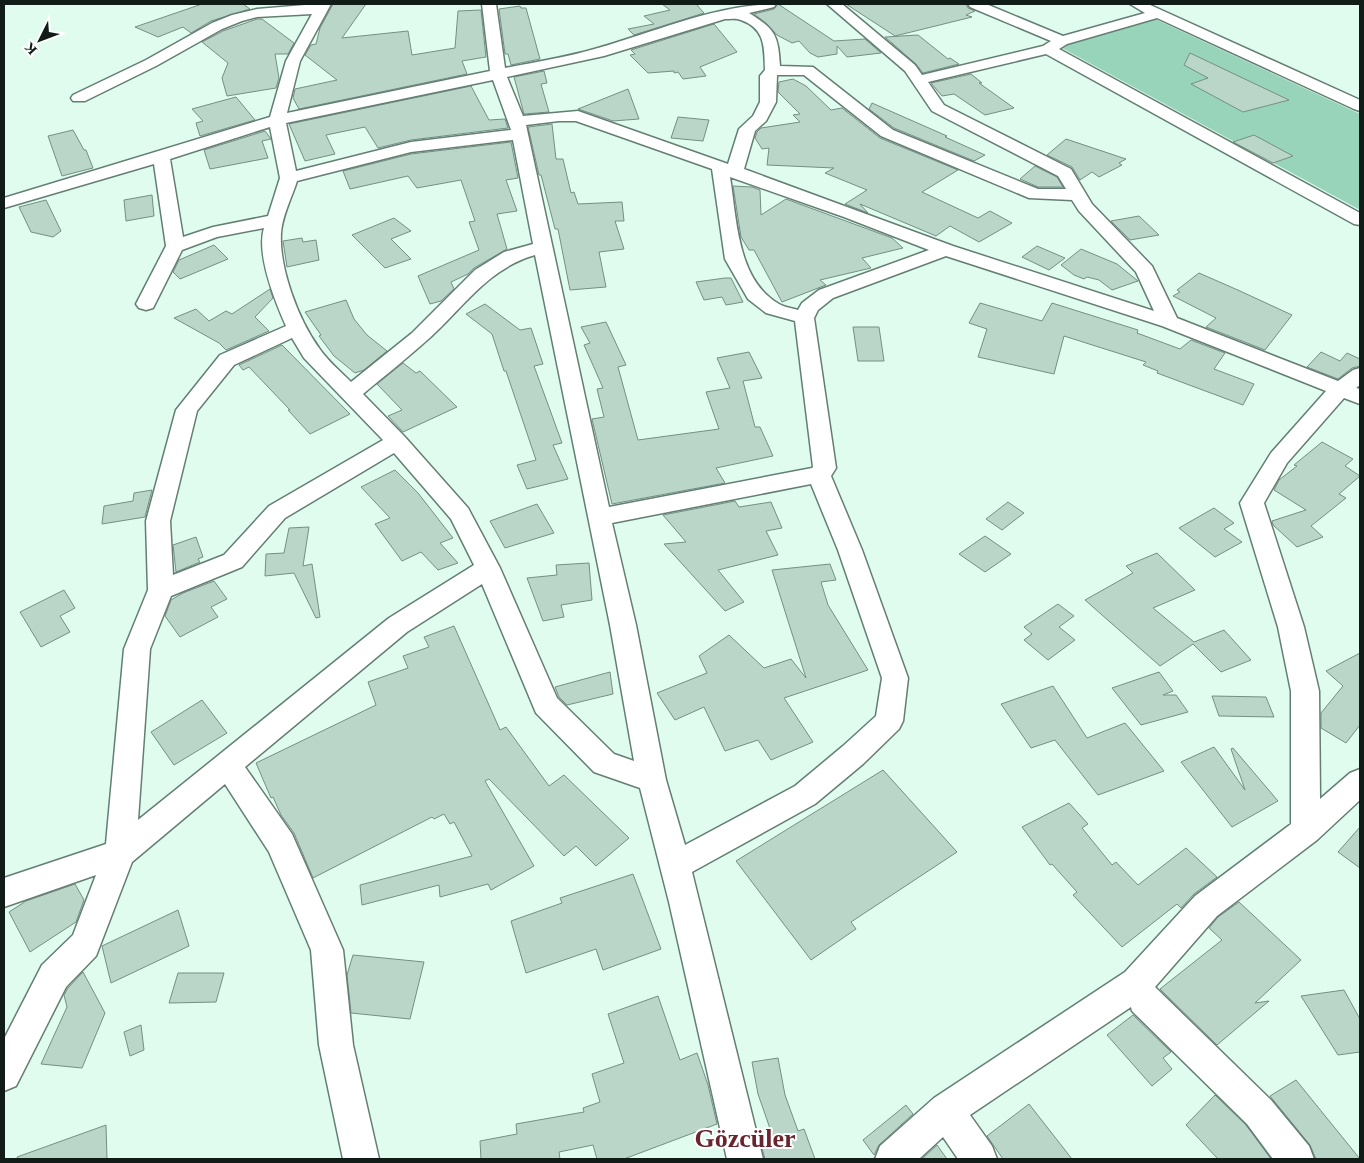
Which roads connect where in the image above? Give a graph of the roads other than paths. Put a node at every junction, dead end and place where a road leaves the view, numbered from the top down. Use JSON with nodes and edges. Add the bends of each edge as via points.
{"nodes":[{"id":1,"x":490,"y":4,"type":"edge"},
{"id":2,"x":769,"y":4,"type":"edge"},
{"id":3,"x":834,"y":4,"type":"edge"},
{"id":4,"x":975,"y":4,"type":"edge"},
{"id":5,"x":1136,"y":4,"type":"edge"},
{"id":6,"x":322,"y":6,"type":"edge"},
{"id":7,"x":719,"y":9,"type":"edge"},
{"id":8,"x":1156,"y":14,"type":"junction"},
{"id":9,"x":1055,"y":45,"type":"junction"},
{"id":10,"x":773,"y":71,"type":"junction"},
{"id":11,"x":498,"y":74,"type":"junction"},
{"id":12,"x":919,"y":80,"type":"junction"},
{"id":13,"x":79,"y":98,"type":"dead end"},
{"id":14,"x":1360,"y":106,"type":"edge"},
{"id":15,"x":277,"y":120,"type":"junction"},
{"id":16,"x":518,"y":128,"type":"junction"},
{"id":17,"x":160,"y":156,"type":"junction"},
{"id":18,"x":727,"y":170,"type":"junction"},
{"id":19,"x":289,"y":178,"type":"junction"},
{"id":20,"x":1078,"y":195,"type":"junction"},
{"id":21,"x":4,"y":203,"type":"edge"},
{"id":22,"x":276,"y":220,"type":"junction"},
{"id":23,"x":1360,"y":220,"type":"edge"},
{"id":24,"x":175,"y":246,"type":"junction"},
{"id":25,"x":543,"y":247,"type":"junction"},
{"id":26,"x":946,"y":250,"type":"junction"},
{"id":27,"x":146,"y":304,"type":"dead end"},
{"id":28,"x":804,"y":318,"type":"junction"},
{"id":29,"x":1170,"y":322,"type":"junction"},
{"id":30,"x":297,"y":329,"type":"junction"},
{"id":31,"x":1354,"y":387,"type":"edge"},
{"id":32,"x":350,"y":393,"type":"junction"},
{"id":33,"x":397,"y":442,"type":"junction"},
{"id":34,"x":820,"y":475,"type":"junction"},
{"id":35,"x":599,"y":518,"type":"junction"},
{"id":36,"x":488,"y":568,"type":"junction"},
{"id":37,"x":161,"y":590,"type":"junction"},
{"id":38,"x":228,"y":765,"type":"junction"},
{"id":39,"x":652,"y":780,"type":"junction"},
{"id":40,"x":1360,"y":782,"type":"edge"},
{"id":41,"x":1306,"y":830,"type":"junction"},
{"id":42,"x":120,"y":852,"type":"junction"},
{"id":43,"x":675,"y":866,"type":"junction"},
{"id":44,"x":4,"y":892,"type":"edge"},
{"id":45,"x":1138,"y":983,"type":"junction"},
{"id":46,"x":4,"y":1074,"type":"edge"},
{"id":47,"x":946,"y":1110,"type":"junction"},
{"id":48,"x":362,"y":1159,"type":"edge"},
{"id":49,"x":745,"y":1159,"type":"edge"},
{"id":50,"x":892,"y":1159,"type":"edge"},
{"id":51,"x":979,"y":1159,"type":"edge"},
{"id":52,"x":1296,"y":1159,"type":"edge"}],
"edges":[{"from":1,"to":11,"type":"street"},
{"from":2,"to":7,"type":"street"},
{"from":3,"to":12,"type":"street","via":[[910,68]]},
{"from":4,"to":9,"type":"street"},
{"from":5,"to":8,"type":"street"},
{"from":6,"to":13,"type":"street","via":[[237,18]]},
{"from":6,"to":15,"type":"street","via":[[293,61]]},
{"from":7,"to":10,"type":"street","via":[[743,15],[759,25],[771,39]]},
{"from":7,"to":11,"type":"street","via":[[598,53]]},
{"from":8,"to":9,"type":"street"},
{"from":8,"to":14,"type":"street"},
{"from":9,"to":12,"type":"street"},
{"from":9,"to":23,"type":"street"},
{"from":10,"to":18,"type":"street","via":[[768,76],[768,102],[760,118],[747,129]]},
{"from":10,"to":20,"type":"street","via":[[808,70],[887,133],[1035,194]]},
{"from":11,"to":15,"type":"street"},
{"from":11,"to":16,"type":"street"},
{"from":12,"to":20,"type":"street","via":[[938,108],[1065,173]]},
{"from":15,"to":17,"type":"street"},
{"from":15,"to":19,"type":"street"},
{"from":16,"to":18,"type":"street","via":[[559,116],[578,116]]},
{"from":16,"to":19,"type":"street","via":[[411,147]]},
{"from":16,"to":25,"type":"street"},
{"from":17,"to":21,"type":"street"},
{"from":17,"to":24,"type":"street"},
{"from":18,"to":26,"type":"street"},
{"from":18,"to":28,"type":"street","via":[[734,259],[755,295],[773,309]]},
{"from":19,"to":22,"type":"street"},
{"from":20,"to":29,"type":"street","via":[[1085,208],[1145,270]]},
{"from":22,"to":24,"type":"street","via":[[214,232]]},
{"from":22,"to":30,"type":"street","via":[[272,231],[273,258],[286,305]]},
{"from":24,"to":27,"type":"street"},
{"from":25,"to":32,"type":"street","via":[[511,256],[482,274],[419,337]]},
{"from":25,"to":35,"type":"street"},
{"from":26,"to":28,"type":"street","via":[[826,294],[809,307]]},
{"from":26,"to":29,"type":"street"},
{"from":28,"to":34,"type":"street","via":[[825,468]]},
{"from":29,"to":31,"type":"street"},
{"from":30,"to":32,"type":"street","via":[[311,352]]},
{"from":30,"to":37,"type":"street","via":[[228,360],[187,410],[158,521]]},
{"from":31,"to":41,"type":"street","via":[[1279,458],[1252,502],[1291,627],[1305,691]]},
{"from":32,"to":33,"type":"street"},
{"from":33,"to":36,"type":"street","via":[[460,514]]},
{"from":33,"to":37,"type":"street","via":[[277,512],[233,561]]},
{"from":34,"to":35,"type":"street"},
{"from":34,"to":43,"type":"street","via":[[895,678],[889,720],[806,795]]},
{"from":35,"to":39,"type":"street"},
{"from":36,"to":38,"type":"street","via":[[398,625]]},
{"from":36,"to":39,"type":"street","via":[[546,705],[604,763]]},
{"from":37,"to":42,"type":"street","via":[[137,649]]},
{"from":38,"to":42,"type":"street"},
{"from":38,"to":48,"type":"street","via":[[281,844],[327,950],[336,1045]]},
{"from":39,"to":43,"type":"street"},
{"from":40,"to":41,"type":"street"},
{"from":41,"to":45,"type":"street","via":[[1206,906]]},
{"from":42,"to":44,"type":"street"},
{"from":42,"to":46,"type":"street","via":[[85,945],[54,976]]},
{"from":43,"to":49,"type":"street"},
{"from":45,"to":47,"type":"street"},
{"from":45,"to":52,"type":"street","via":[[1144,999],[1259,1112]]},
{"from":47,"to":50,"type":"street"},
{"from":47,"to":51,"type":"street"}]}
